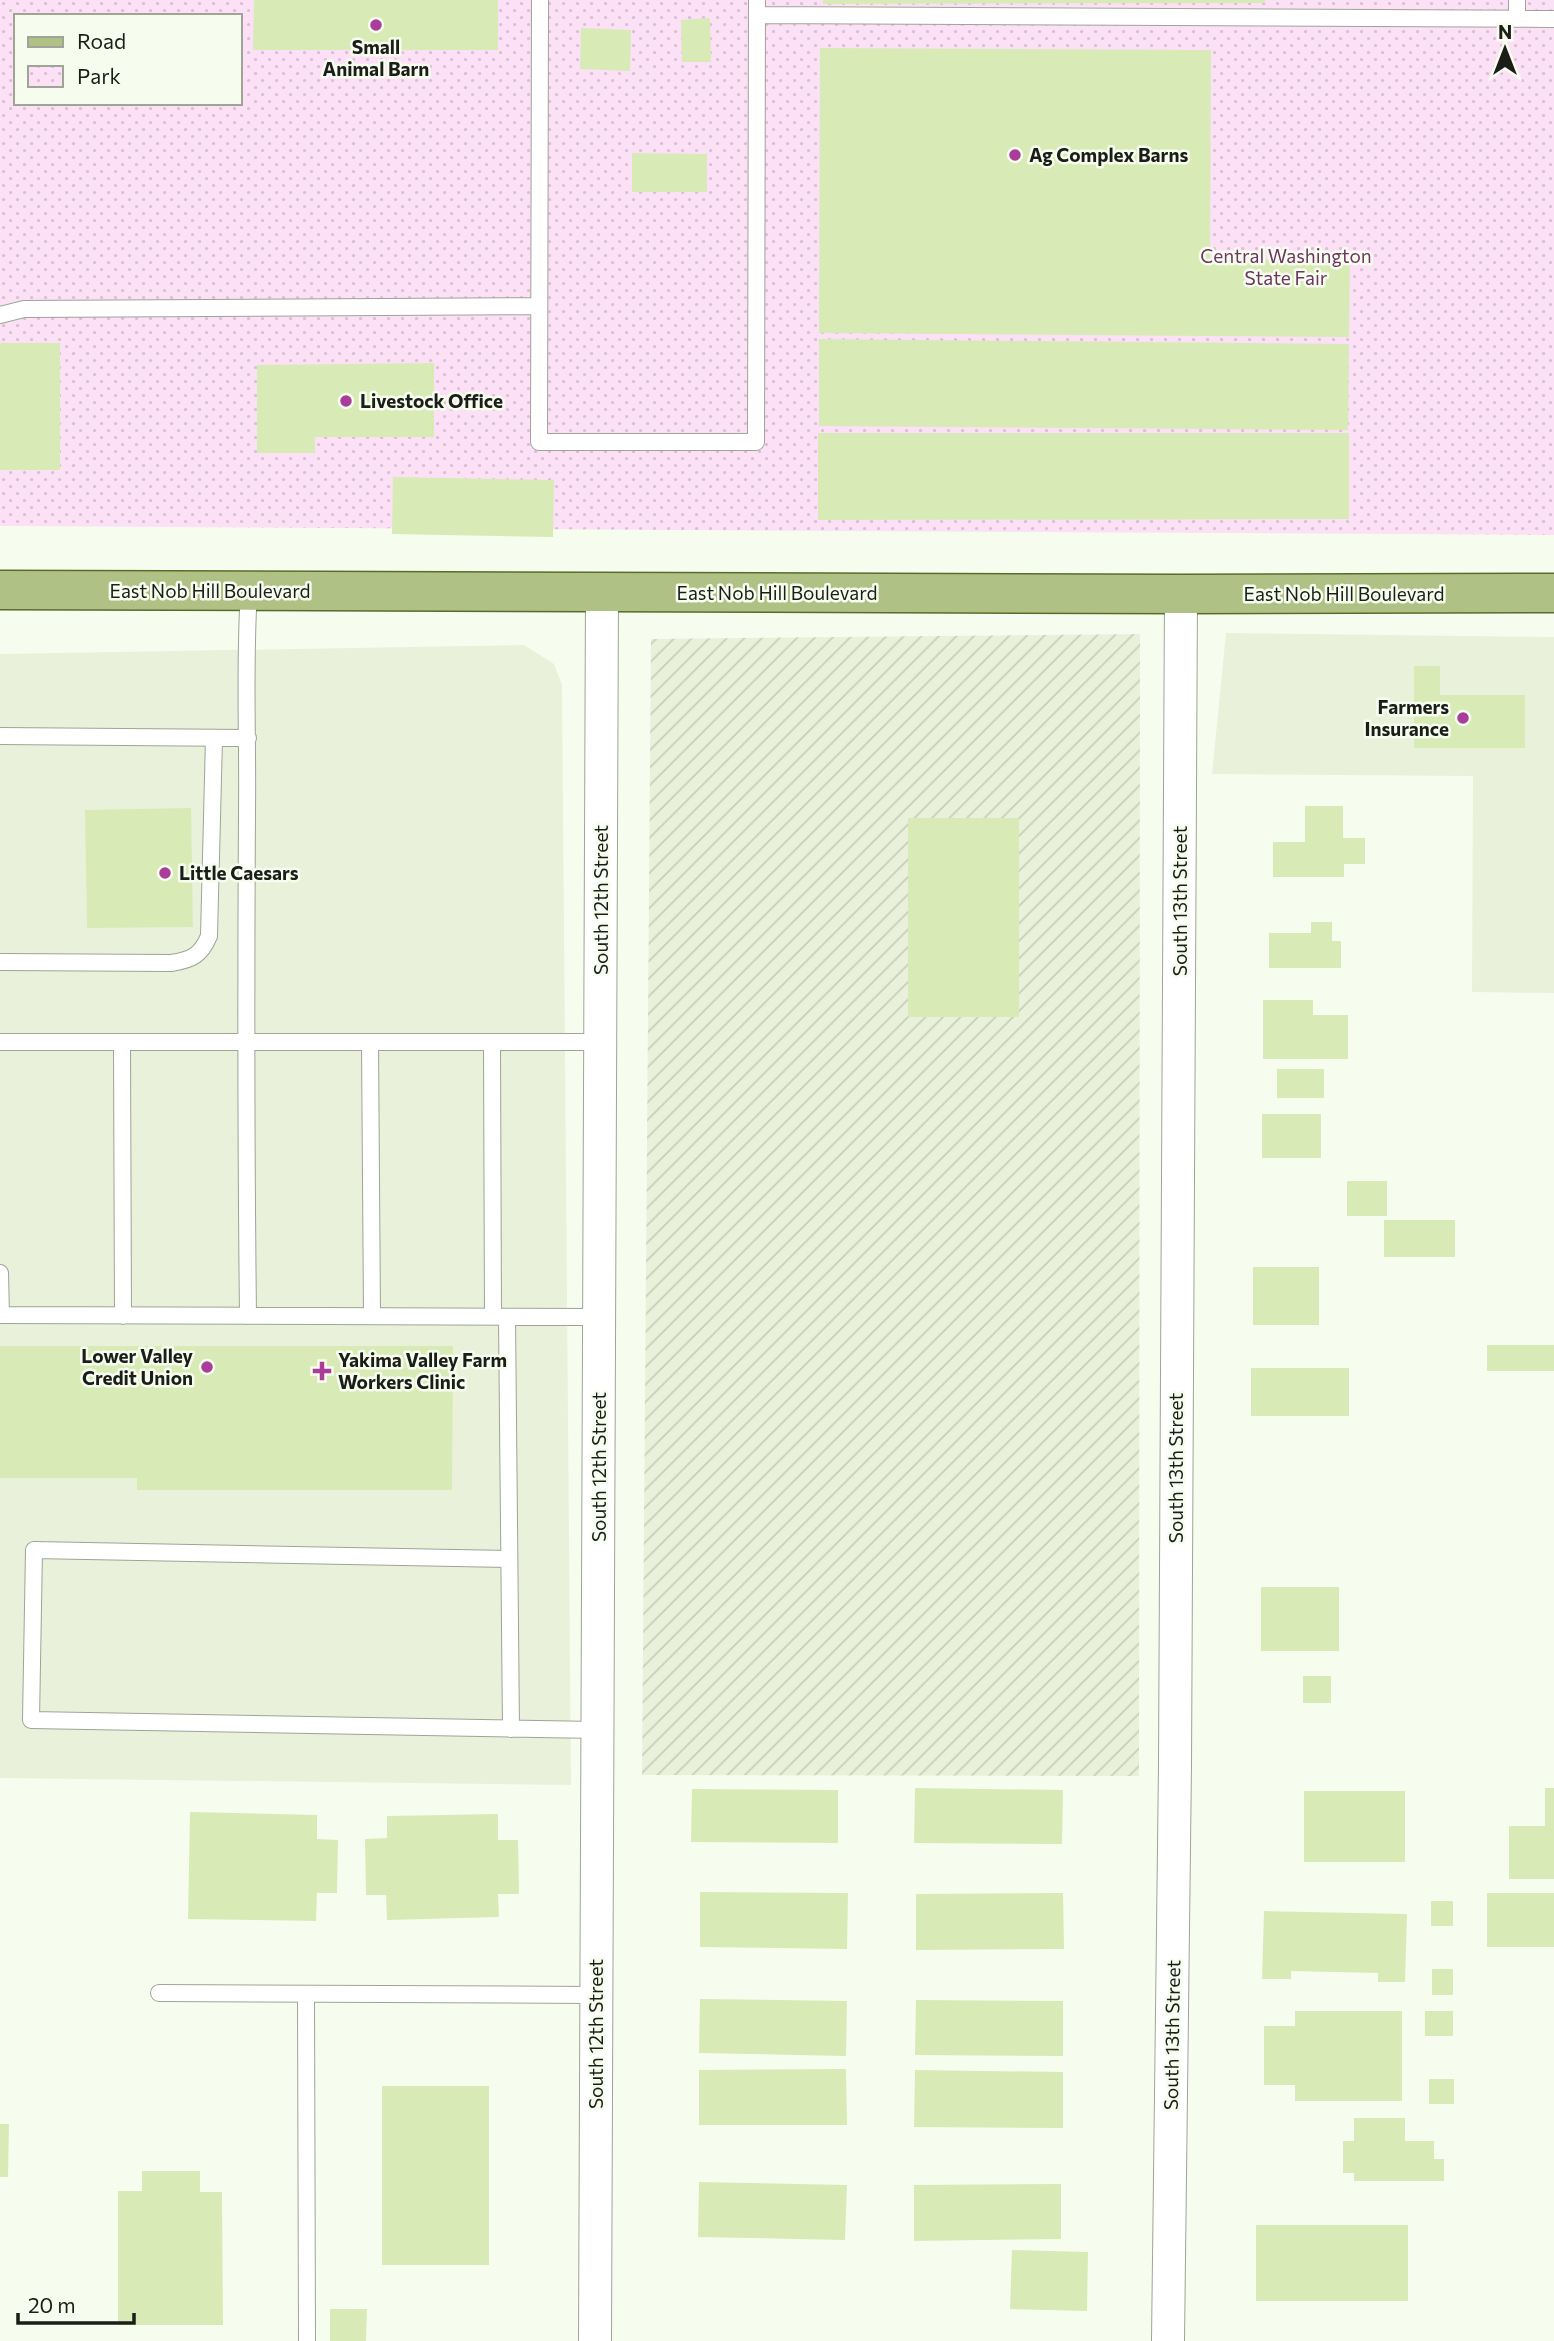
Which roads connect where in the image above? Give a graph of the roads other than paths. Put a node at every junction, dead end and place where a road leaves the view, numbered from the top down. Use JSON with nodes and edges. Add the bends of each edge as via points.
{"nodes":[{"id":1,"x":540,"y":0,"type":"edge"},
{"id":2,"x":1517,"y":0,"type":"edge"},
{"id":3,"x":757,"y":8,"type":"edge"},
{"id":4,"x":1517,"y":19,"type":"junction"},
{"id":5,"x":1554,"y":19,"type":"edge"},
{"id":6,"x":539,"y":306,"type":"junction"},
{"id":7,"x":0,"y":315,"type":"edge"},
{"id":8,"x":0,"y":590,"type":"edge"},
{"id":9,"x":249,"y":592,"type":"junction"},
{"id":10,"x":602,"y":592,"type":"junction"},
{"id":11,"x":1554,"y":593,"type":"edge"},
{"id":12,"x":1181,"y":594,"type":"junction"},
{"id":13,"x":0,"y":736,"type":"edge"},
{"id":14,"x":214,"y":737,"type":"junction"},
{"id":15,"x":248,"y":738,"type":"junction"},
{"id":16,"x":0,"y":962,"type":"edge"},
{"id":17,"x":0,"y":1042,"type":"edge"},
{"id":18,"x":122,"y":1042,"type":"junction"},
{"id":19,"x":245,"y":1042,"type":"junction"},
{"id":20,"x":370,"y":1042,"type":"junction"},
{"id":21,"x":492,"y":1042,"type":"junction"},
{"id":22,"x":601,"y":1042,"type":"junction"},
{"id":23,"x":0,"y":1273,"type":"edge"},
{"id":24,"x":0,"y":1315,"type":"edge"},
{"id":25,"x":123,"y":1316,"type":"junction"},
{"id":26,"x":248,"y":1316,"type":"junction"},
{"id":27,"x":372,"y":1316,"type":"junction"},
{"id":28,"x":500,"y":1317,"type":"junction"},
{"id":29,"x":599,"y":1317,"type":"junction"},
{"id":30,"x":509,"y":1559,"type":"junction"},
{"id":31,"x":510,"y":1729,"type":"junction"},
{"id":32,"x":597,"y":1730,"type":"junction"},
{"id":33,"x":159,"y":1993,"type":"dead end"},
{"id":34,"x":306,"y":1995,"type":"junction"},
{"id":35,"x":596,"y":1995,"type":"junction"},
{"id":36,"x":307,"y":2341,"type":"edge"},
{"id":37,"x":595,"y":2341,"type":"edge"},
{"id":38,"x":1168,"y":2341,"type":"edge"}],
"edges":[{"from":1,"to":6,"type":"lane"},
{"from":2,"to":4,"type":"lane"},
{"from":3,"to":4,"type":"lane"},
{"from":3,"to":6,"type":"lane","via":[[756,442],[539,442]]},
{"from":4,"to":5,"type":"lane"},
{"from":6,"to":7,"type":"lane","via":[[24,309]]},
{"from":8,"to":9,"type":"main road","name":"East Nob Hill Boulevard"},
{"from":9,"to":10,"type":"main road","name":"East Nob Hill Boulevard"},
{"from":9,"to":15,"type":"lane"},
{"from":10,"to":12,"type":"main road","name":"East Nob Hill Boulevard"},
{"from":10,"to":22,"type":"street","name":"South 12th Street"},
{"from":11,"to":12,"type":"main road","name":"East Nob Hill Boulevard"},
{"from":12,"to":38,"type":"street","name":"South 13th Street"},
{"from":13,"to":14,"type":"lane"},
{"from":14,"to":15,"type":"lane"},
{"from":14,"to":16,"type":"lane","via":[[209,936],[202,951],[188,961],[171,962]]},
{"from":15,"to":19,"type":"lane"},
{"from":17,"to":18,"type":"lane"},
{"from":18,"to":19,"type":"lane"},
{"from":18,"to":25,"type":"lane"},
{"from":19,"to":20,"type":"lane"},
{"from":19,"to":26,"type":"lane"},
{"from":20,"to":21,"type":"lane"},
{"from":20,"to":27,"type":"lane"},
{"from":21,"to":22,"type":"lane"},
{"from":21,"to":28,"type":"lane"},
{"from":22,"to":29,"type":"street","name":"South 12th Street"},
{"from":23,"to":24,"type":"lane"},
{"from":24,"to":25,"type":"lane"},
{"from":25,"to":26,"type":"lane"},
{"from":26,"to":27,"type":"lane"},
{"from":27,"to":28,"type":"lane"},
{"from":28,"to":29,"type":"lane"},
{"from":28,"to":30,"type":"lane"},
{"from":29,"to":32,"type":"street","name":"South 12th Street"},
{"from":30,"to":31,"type":"lane"},
{"from":30,"to":31,"type":"lane","via":[[34,1550],[31,1720]]},
{"from":31,"to":32,"type":"lane"},
{"from":32,"to":35,"type":"street","name":"South 12th Street"},
{"from":33,"to":34,"type":"lane"},
{"from":34,"to":35,"type":"lane"},
{"from":34,"to":36,"type":"lane"},
{"from":35,"to":37,"type":"street","name":"South 12th Street"}]}
